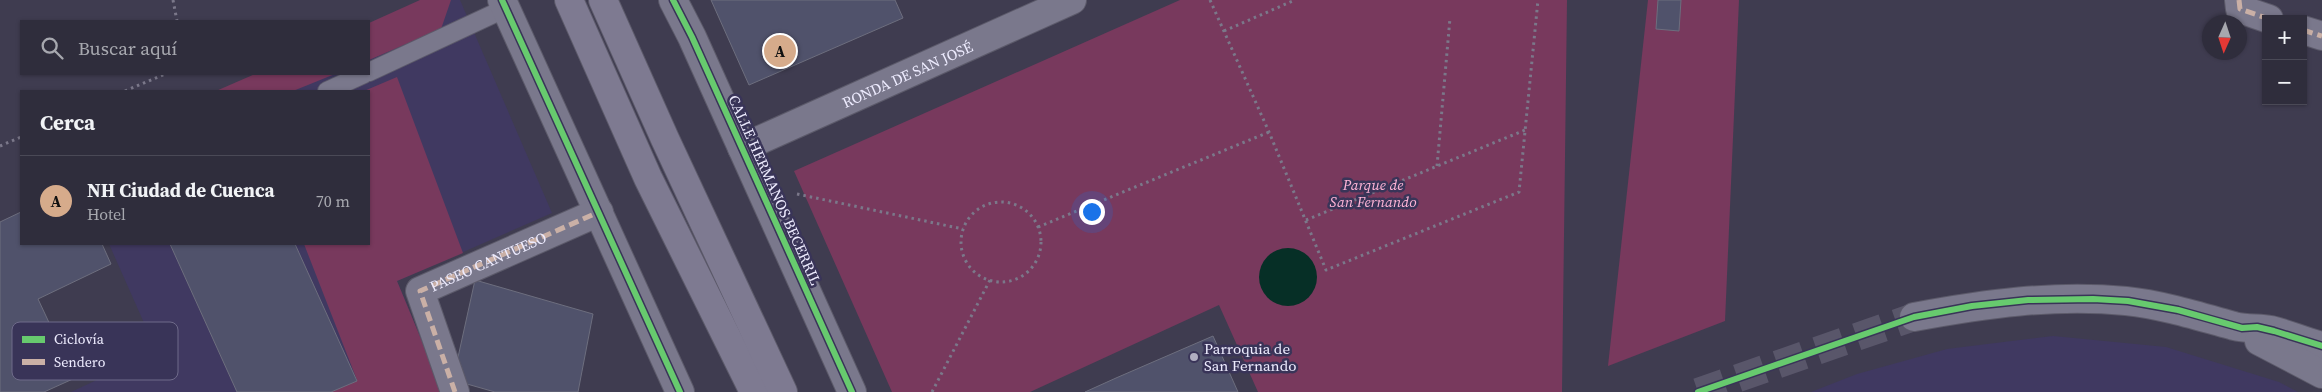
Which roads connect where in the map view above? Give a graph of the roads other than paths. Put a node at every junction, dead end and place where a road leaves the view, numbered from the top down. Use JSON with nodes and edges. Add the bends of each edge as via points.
{"nodes":[{"id":1,"x":569,"y":0,"type":"edge"},
{"id":2,"x":603,"y":0,"type":"edge"},
{"id":3,"x":673,"y":0,"type":"edge"},
{"id":4,"x":1072,"y":0,"type":"edge"},
{"id":5,"x":2239,"y":0,"type":"edge"},
{"id":6,"x":504,"y":4,"type":"edge"},
{"id":7,"x":2262,"y":17,"type":"edge"},
{"id":8,"x":2307,"y":31,"type":"edge"},
{"id":9,"x":2322,"y":36,"type":"edge"},
{"id":10,"x":370,"y":71,"type":"edge"},
{"id":11,"x":362,"y":75,"type":"edge"},
{"id":12,"x":328,"y":90,"type":"edge"},
{"id":13,"x":742,"y":148,"type":"junction"},
{"id":14,"x":599,"y":212,"type":"junction"},
{"id":15,"x":1914,"y":317,"type":"tunnel mouth"},
{"id":16,"x":2242,"y":328,"type":"junction"},
{"id":17,"x":2322,"y":346,"type":"edge"},
{"id":18,"x":2322,"y":374,"type":"edge"},
{"id":19,"x":455,"y":392,"type":"edge"},
{"id":20,"x":680,"y":392,"type":"edge"},
{"id":21,"x":754,"y":392,"type":"edge"},
{"id":22,"x":783,"y":392,"type":"edge"},
{"id":23,"x":852,"y":392,"type":"edge"}],
"edges":[{"from":1,"to":21,"type":"main road","via":[[648,178]]},
{"from":2,"to":22,"type":"main road"},
{"from":3,"to":13,"type":"street","name":"CALLE HERMANOS BECERRIL"},
{"from":4,"to":13,"type":"street","name":"RONDA DE SAN JOSÉ"},
{"from":5,"to":7,"type":"street","via":[[2240,9]]},
{"from":6,"to":10,"type":"lane"},
{"from":6,"to":14,"type":"street"},
{"from":8,"to":9,"type":"street"},
{"from":11,"to":12,"type":"lane"},
{"from":13,"to":23,"type":"street","name":"CALLE HERMANOS BECERRIL"},
{"from":14,"to":19,"type":"street","name":"PASEO CANTUESO","via":[[420,291]]},
{"from":14,"to":20,"type":"street"},
{"from":15,"to":16,"type":"street","via":[[2028,300],[2093,299],[2128,301],[2178,310]]},
{"from":16,"to":17,"type":"street","via":[[2257,327]]},
{"from":16,"to":18,"type":"street","via":[[2265,345]]}]}
